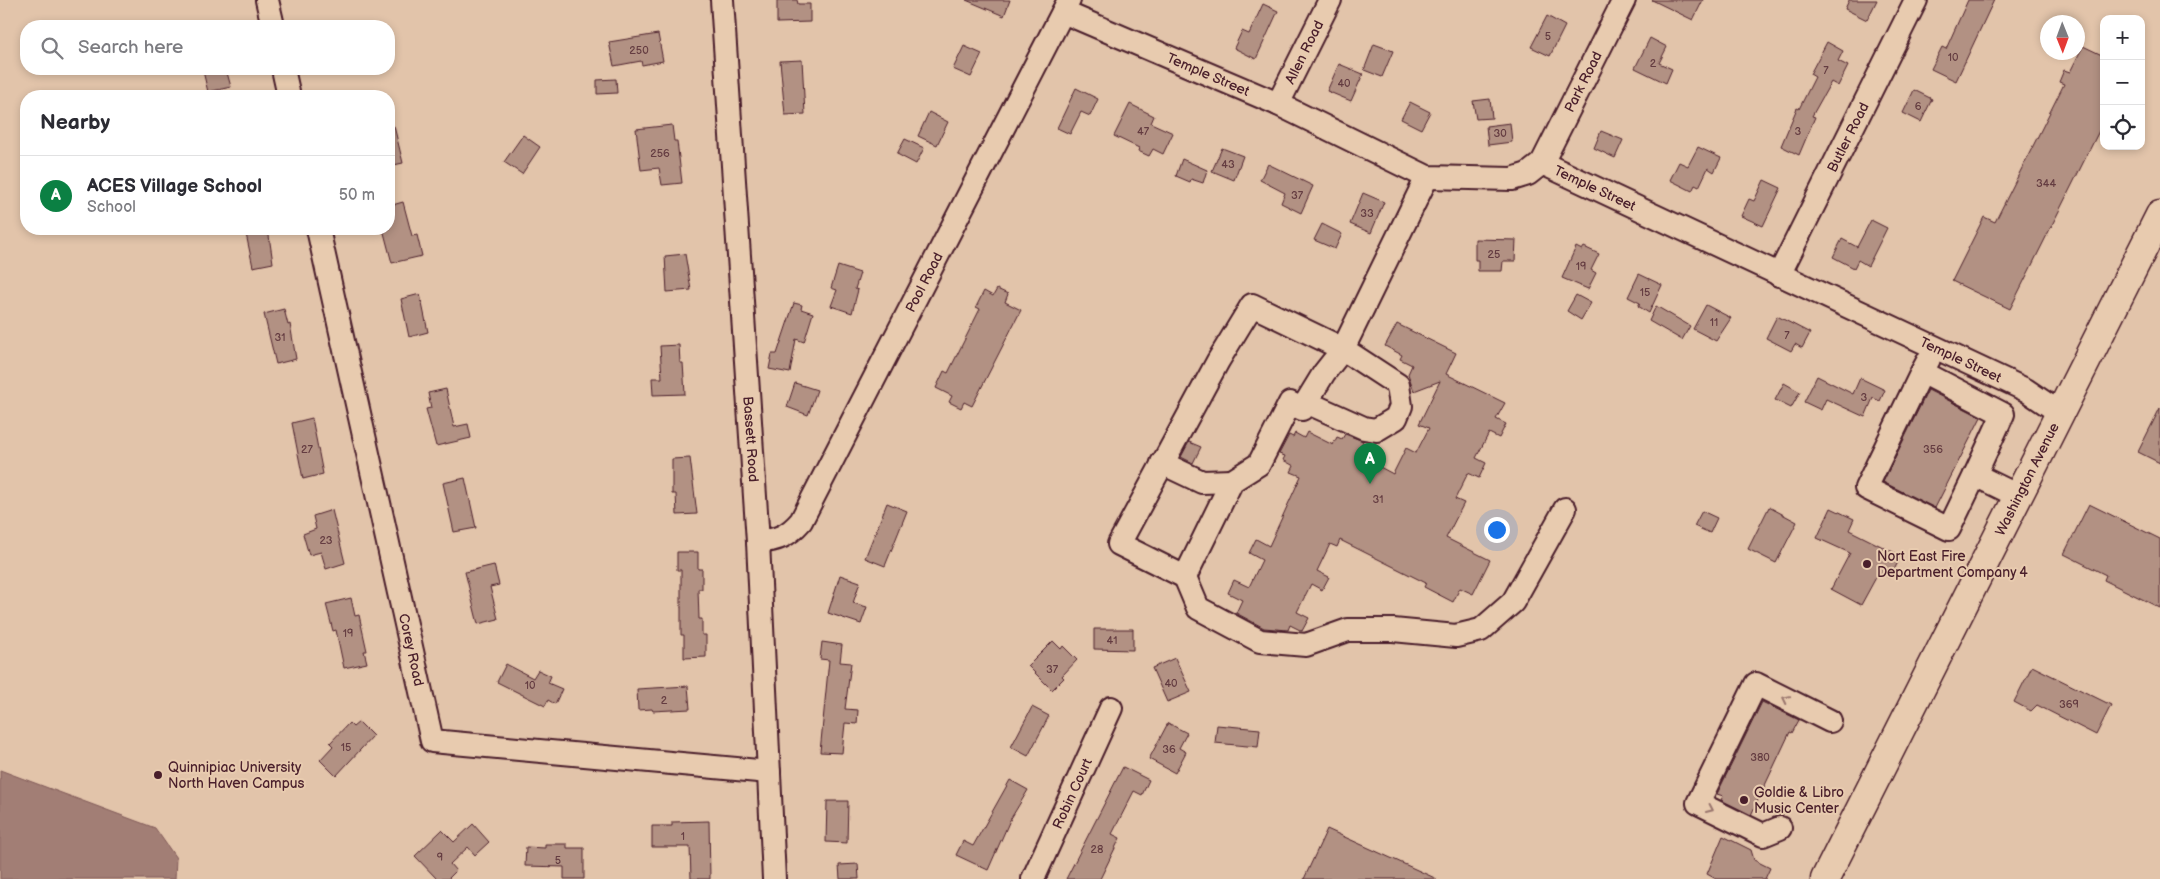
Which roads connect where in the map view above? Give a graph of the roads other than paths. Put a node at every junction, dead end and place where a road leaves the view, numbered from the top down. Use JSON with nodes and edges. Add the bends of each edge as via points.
{"nodes":[{"id":1,"x":267,"y":0,"type":"edge"},
{"id":2,"x":722,"y":0,"type":"edge"},
{"id":3,"x":1330,"y":0,"type":"edge"},
{"id":4,"x":1624,"y":0,"type":"edge"},
{"id":5,"x":1916,"y":0,"type":"edge"},
{"id":6,"x":1066,"y":6,"type":"edge"},
{"id":7,"x":272,"y":20,"type":"edge"},
{"id":8,"x":284,"y":75,"type":"edge"},
{"id":9,"x":288,"y":90,"type":"edge"},
{"id":10,"x":1278,"y":104,"type":"junction"},
{"id":11,"x":1542,"y":163,"type":"junction"},
{"id":12,"x":1427,"y":177,"type":"junction"},
{"id":13,"x":2160,"y":215,"type":"edge"},
{"id":14,"x":319,"y":235,"type":"edge"},
{"id":15,"x":1779,"y":275,"type":"junction"},
{"id":16,"x":1936,"y":347,"type":"junction"},
{"id":17,"x":1343,"y":349,"type":"junction"},
{"id":18,"x":1922,"y":372,"type":"junction"},
{"id":19,"x":1306,"y":402,"type":"junction"},
{"id":20,"x":2060,"y":413,"type":"junction"},
{"id":21,"x":1162,"y":463,"type":"junction"},
{"id":22,"x":1975,"y":475,"type":"junction"},
{"id":23,"x":1232,"y":481,"type":"junction"},
{"id":24,"x":2018,"y":496,"type":"junction"},
{"id":25,"x":1565,"y":509,"type":"dead end"},
{"id":26,"x":758,"y":542,"type":"junction"},
{"id":27,"x":1185,"y":577,"type":"junction"},
{"id":28,"x":1111,"y":708,"type":"dead end"},
{"id":29,"x":1830,"y":720,"type":"dead end"},
{"id":30,"x":769,"y":772,"type":"junction"},
{"id":31,"x":1780,"y":828,"type":"dead end"},
{"id":32,"x":774,"y":879,"type":"edge"},
{"id":33,"x":1033,"y":879,"type":"edge"},
{"id":34,"x":1825,"y":879,"type":"edge"}],
"edges":[{"from":1,"to":7,"type":"street"},
{"from":2,"to":26,"type":"street","name":"Bassett Road"},
{"from":3,"to":10,"type":"street","name":"Allen Road"},
{"from":4,"to":11,"type":"street","name":"Park Road"},
{"from":5,"to":15,"type":"street","name":"Butler Road"},
{"from":6,"to":10,"type":"street","name":"Temple Street"},
{"from":6,"to":26,"type":"street","name":"Pool Road","via":[[801,521],[790,533],[776,540]]},
{"from":8,"to":9,"type":"street"},
{"from":10,"to":12,"type":"street","name":"Temple Street"},
{"from":11,"to":12,"type":"street","name":"Temple Street","via":[[1528,174],[1512,179]]},
{"from":11,"to":15,"type":"street","name":"Temple Street"},
{"from":12,"to":17,"type":"street"},
{"from":13,"to":20,"type":"main road","name":"Washington Avenue"},
{"from":14,"to":30,"type":"street","name":"Corey Road","via":[[432,740]]},
{"from":15,"to":16,"type":"street","name":"Temple Street"},
{"from":16,"to":18,"type":"street"},
{"from":16,"to":20,"type":"street","name":"Temple Street","via":[[2026,390]]},
{"from":17,"to":19,"type":"street"},
{"from":17,"to":19,"type":"street","via":[[1398,385],[1401,406],[1396,418],[1376,430],[1364,428]]},
{"from":17,"to":21,"type":"street","via":[[1252,305]]},
{"from":18,"to":22,"type":"street","via":[[2003,414]]},
{"from":18,"to":22,"type":"street","via":[[1866,488],[1950,529]]},
{"from":19,"to":23,"type":"street","via":[[1302,408],[1290,403],[1259,464]]},
{"from":20,"to":24,"type":"main road","name":"Washington Avenue"},
{"from":21,"to":23,"type":"street","via":[[1202,482]]},
{"from":21,"to":27,"type":"street","via":[[1119,544]]},
{"from":22,"to":24,"type":"street"},
{"from":23,"to":27,"type":"street"},
{"from":24,"to":34,"type":"main road","name":"Washington Avenue"},
{"from":25,"to":27,"type":"street","via":[[1513,602],[1481,630],[1456,636],[1348,630],[1306,646],[1260,641],[1198,608]]},
{"from":26,"to":30,"type":"street","name":"Bassett Road"},
{"from":28,"to":33,"type":"street","name":"Robin Court"},
{"from":29,"to":31,"type":"street","one_way":true,"via":[[1756,684],[1698,803],[1763,835]]},
{"from":30,"to":32,"type":"street","name":"Bassett Road"}]}
